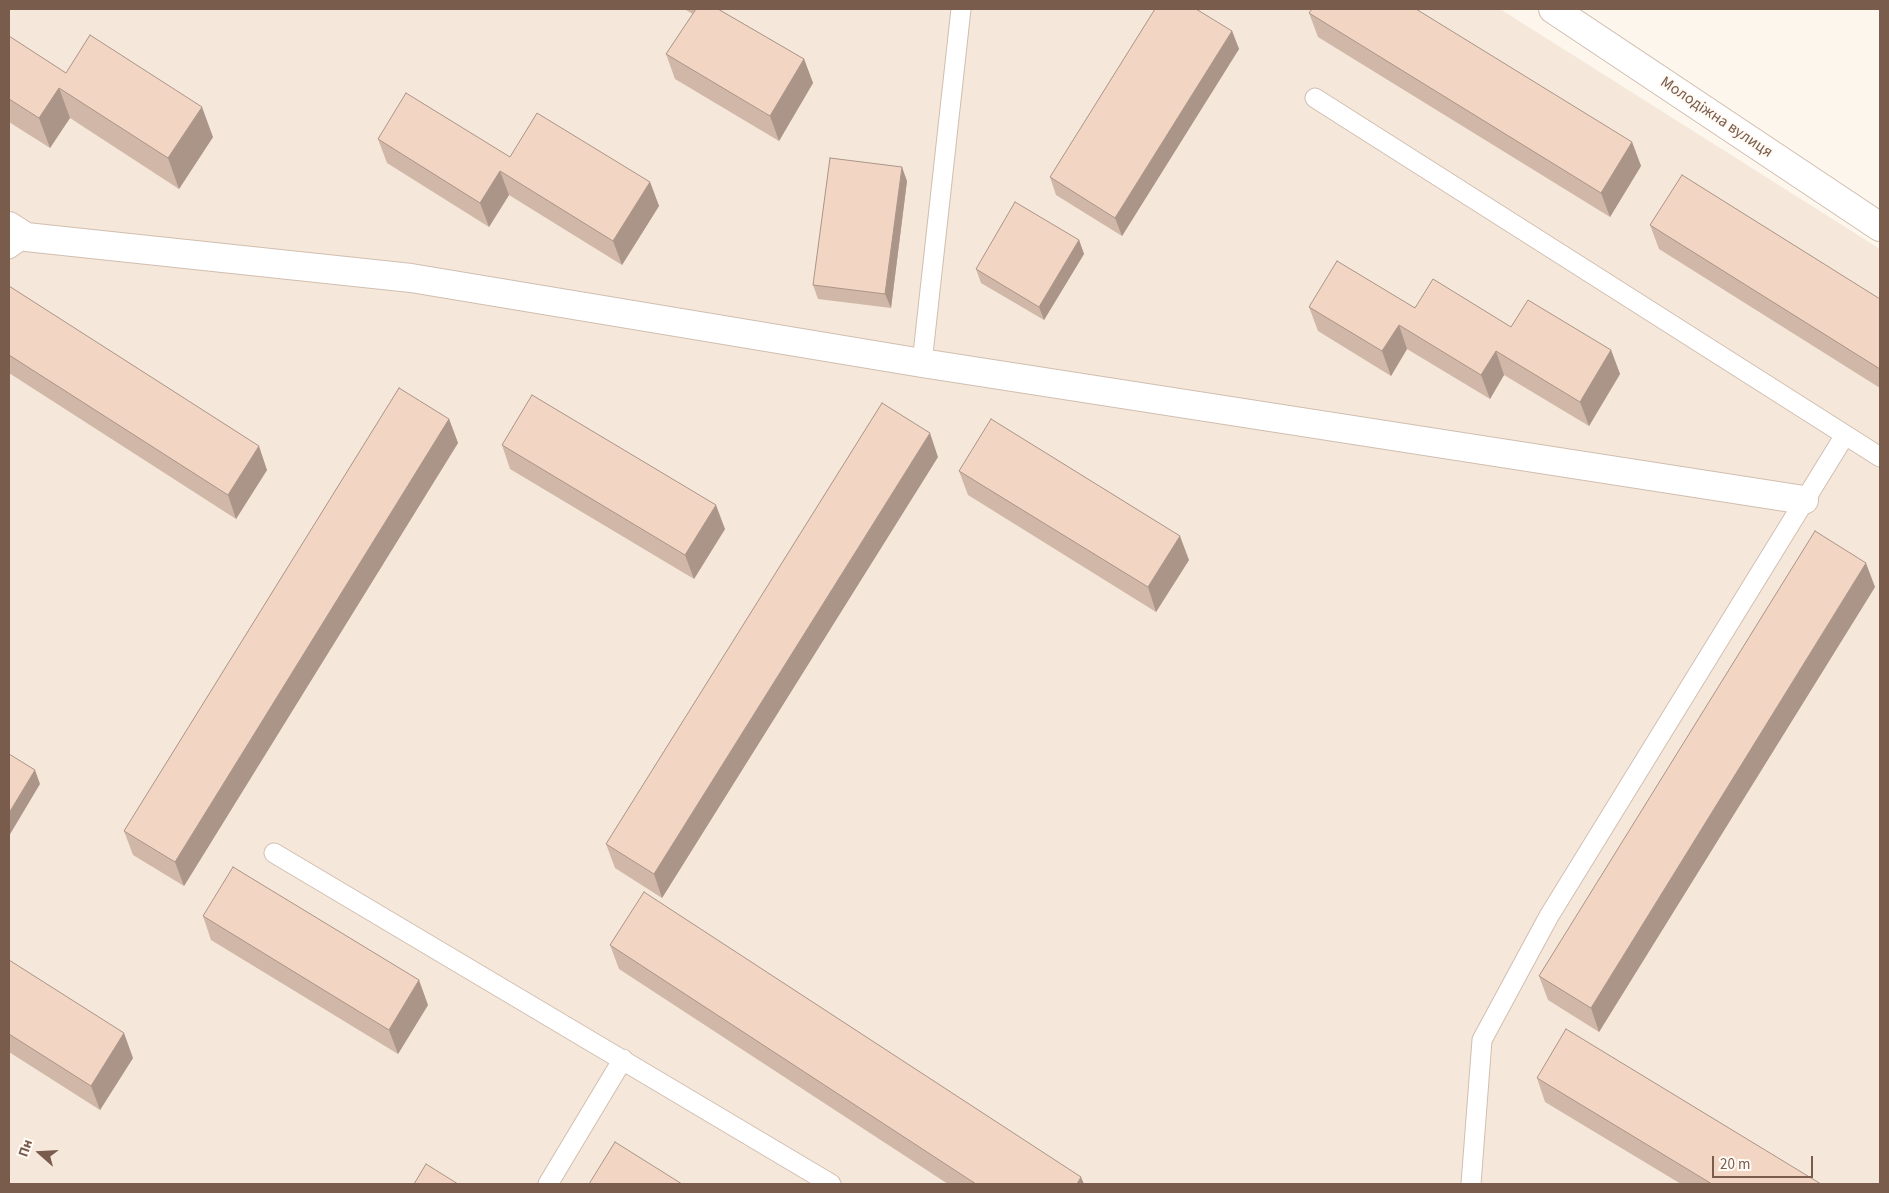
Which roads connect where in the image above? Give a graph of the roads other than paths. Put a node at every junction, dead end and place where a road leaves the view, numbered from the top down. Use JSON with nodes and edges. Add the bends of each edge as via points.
{"nodes":[{"id":1,"x":961,"y":9,"type":"edge"},
{"id":2,"x":1552,"y":9,"type":"edge"},
{"id":3,"x":1315,"y":98,"type":"dead end"},
{"id":4,"x":1880,"y":227,"type":"edge"},
{"id":5,"x":15,"y":237,"type":"edge"},
{"id":6,"x":922,"y":363,"type":"junction"},
{"id":7,"x":1845,"y":435,"type":"junction"},
{"id":8,"x":1880,"y":456,"type":"edge"},
{"id":9,"x":1804,"y":500,"type":"junction"},
{"id":10,"x":274,"y":853,"type":"dead end"},
{"id":11,"x":622,"y":1059,"type":"junction"},
{"id":12,"x":548,"y":1184,"type":"edge"},
{"id":13,"x":831,"y":1184,"type":"edge"},
{"id":14,"x":1471,"y":1184,"type":"edge"}],
"edges":[{"from":1,"to":6,"type":"lane"},
{"from":2,"to":4,"type":"street","name":"Молодіжна вулиця"},
{"from":3,"to":7,"type":"lane"},
{"from":5,"to":6,"type":"street","via":[[411,278]]},
{"from":6,"to":9,"type":"street"},
{"from":7,"to":8,"type":"lane"},
{"from":7,"to":9,"type":"lane"},
{"from":9,"to":14,"type":"lane","via":[[1549,916],[1482,1040]]},
{"from":10,"to":11,"type":"lane"},
{"from":11,"to":12,"type":"lane"},
{"from":11,"to":13,"type":"lane"}]}
